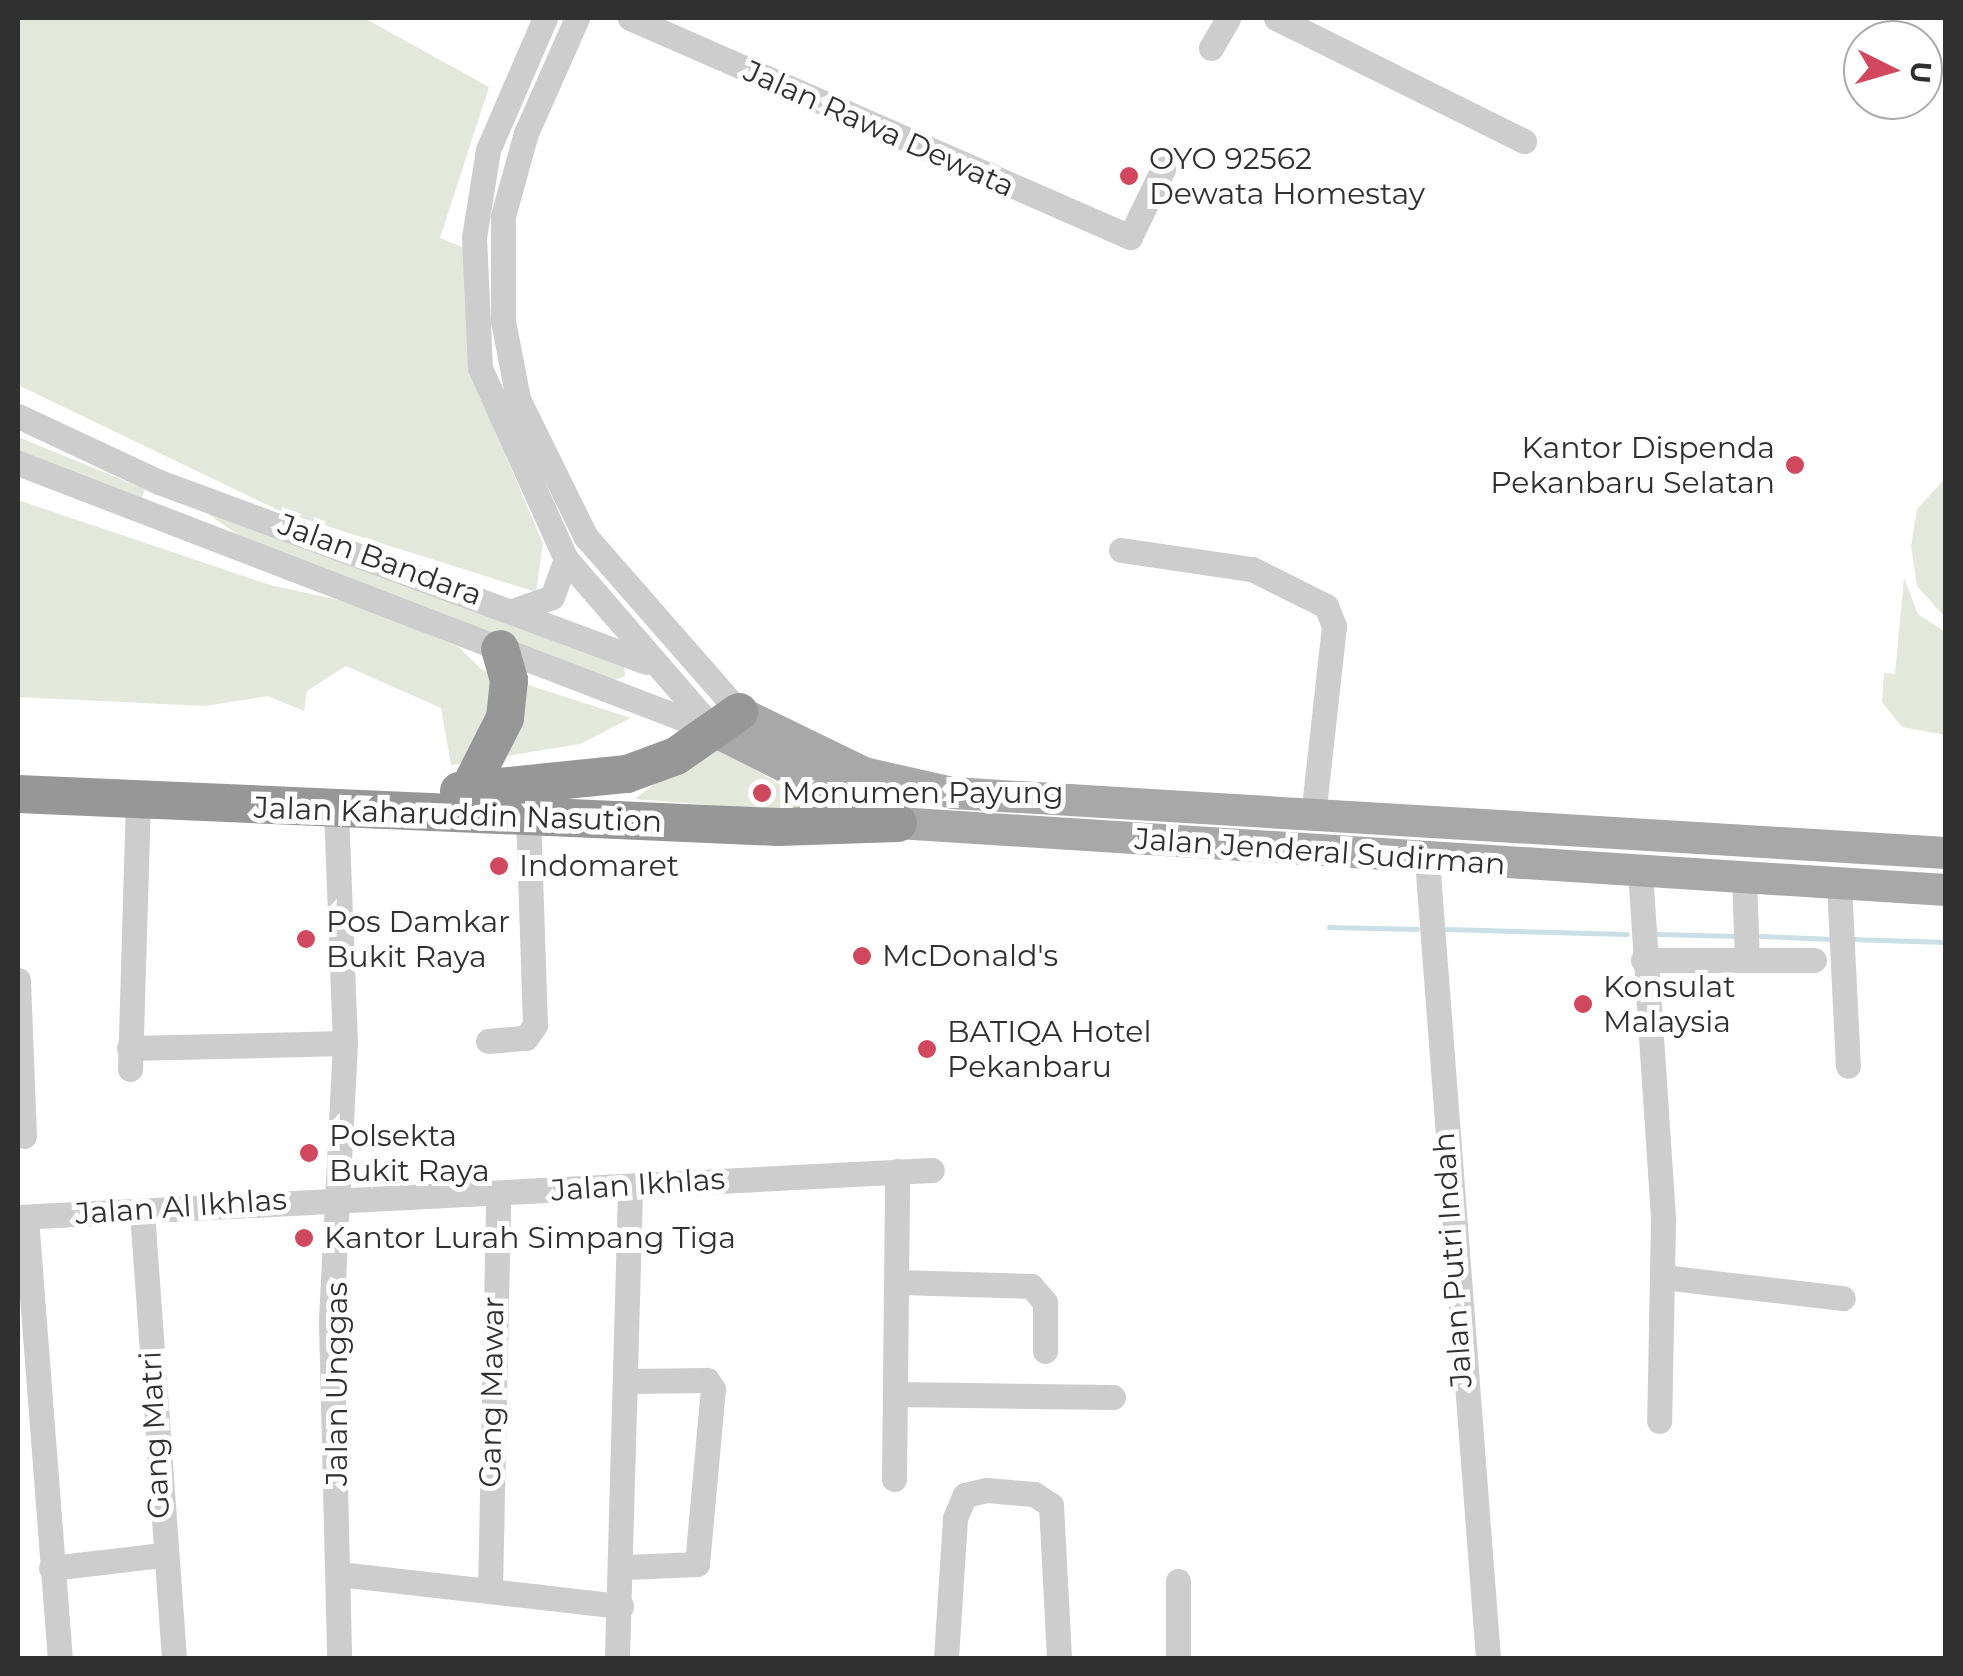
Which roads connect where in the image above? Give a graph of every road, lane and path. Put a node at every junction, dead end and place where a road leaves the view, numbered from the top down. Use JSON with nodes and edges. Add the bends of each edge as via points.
{"nodes":[{"id":1,"x":545,"y":18,"type":"edge"},
{"id":2,"x":577,"y":18,"type":"edge"},
{"id":3,"x":630,"y":18,"type":"edge"},
{"id":4,"x":1228,"y":18,"type":"edge"},
{"id":5,"x":1276,"y":18,"type":"edge"},
{"id":6,"x":1211,"y":48,"type":"dead end"},
{"id":7,"x":1524,"y":141,"type":"dead end"},
{"id":8,"x":1162,"y":169,"type":"dead end"},
{"id":9,"x":18,"y":416,"type":"edge"},
{"id":10,"x":18,"y":463,"type":"edge"},
{"id":11,"x":159,"y":482,"type":"junction"},
{"id":12,"x":148,"y":520,"type":"junction"},
{"id":13,"x":1122,"y":550,"type":"dead end"},
{"id":14,"x":566,"y":559,"type":"junction"},
{"id":15,"x":514,"y":610,"type":"junction"},
{"id":16,"x":500,"y":650,"type":"junction"},
{"id":17,"x":649,"y":664,"type":"junction"},
{"id":18,"x":728,"y":722,"type":"junction"},
{"id":19,"x":18,"y":772,"type":"edge"},
{"id":20,"x":468,"y":791,"type":"junction"},
{"id":21,"x":18,"y":794,"type":"edge"},
{"id":22,"x":269,"y":799,"type":"junction"},
{"id":23,"x":138,"y":801,"type":"junction"},
{"id":24,"x":336,"y":810,"type":"junction"},
{"id":25,"x":528,"y":815,"type":"junction"},
{"id":26,"x":1313,"y":815,"type":"junction"},
{"id":27,"x":1470,"y":820,"type":"junction"},
{"id":28,"x":898,"y":823,"type":"junction"},
{"id":29,"x":1946,"y":853,"type":"edge"},
{"id":30,"x":1428,"y":860,"type":"junction"},
{"id":31,"x":1466,"y":862,"type":"junction"},
{"id":32,"x":1640,"y":871,"type":"junction"},
{"id":33,"x":1744,"y":876,"type":"junction"},
{"id":34,"x":1839,"y":884,"type":"junction"},
{"id":35,"x":1946,"y":890,"type":"edge"},
{"id":36,"x":1643,"y":960,"type":"junction"},
{"id":37,"x":1747,"y":960,"type":"junction"},
{"id":38,"x":1814,"y":960,"type":"dead end"},
{"id":39,"x":18,"y":980,"type":"edge"},
{"id":40,"x":488,"y":1041,"type":"dead end"},
{"id":41,"x":345,"y":1043,"type":"junction"},
{"id":42,"x":1848,"y":1066,"type":"dead end"},
{"id":43,"x":24,"y":1136,"type":"dead end"},
{"id":44,"x":932,"y":1170,"type":"dead end"},
{"id":45,"x":897,"y":1171,"type":"junction"},
{"id":46,"x":630,"y":1189,"type":"junction"},
{"id":47,"x":344,"y":1195,"type":"junction"},
{"id":48,"x":498,"y":1195,"type":"junction"},
{"id":49,"x":142,"y":1212,"type":"junction"},
{"id":50,"x":22,"y":1218,"type":"edge"},
{"id":51,"x":1663,"y":1277,"type":"junction"},
{"id":52,"x":898,"y":1282,"type":"junction"},
{"id":53,"x":1844,"y":1298,"type":"dead end"},
{"id":54,"x":1044,"y":1351,"type":"dead end"},
{"id":55,"x":628,"y":1381,"type":"junction"},
{"id":56,"x":896,"y":1394,"type":"junction"},
{"id":57,"x":1114,"y":1397,"type":"dead end"},
{"id":58,"x":1658,"y":1420,"type":"dead end"},
{"id":59,"x":27,"y":1451,"type":"edge"},
{"id":60,"x":894,"y":1478,"type":"dead end"},
{"id":61,"x":161,"y":1556,"type":"junction"},
{"id":62,"x":626,"y":1567,"type":"junction"},
{"id":63,"x":51,"y":1568,"type":"junction"},
{"id":64,"x":339,"y":1574,"type":"junction"},
{"id":65,"x":1178,"y":1581,"type":"dead end"},
{"id":66,"x":490,"y":1590,"type":"junction"},
{"id":67,"x":621,"y":1606,"type":"junction"},
{"id":68,"x":60,"y":1658,"type":"edge"},
{"id":69,"x":174,"y":1658,"type":"edge"},
{"id":70,"x":339,"y":1658,"type":"edge"},
{"id":71,"x":618,"y":1658,"type":"edge"},
{"id":72,"x":946,"y":1658,"type":"edge"},
{"id":73,"x":1058,"y":1658,"type":"edge"},
{"id":74,"x":1178,"y":1658,"type":"edge"},
{"id":75,"x":1488,"y":1658,"type":"edge"}],
"edges":[{"from":1,"to":14,"type":"street","via":[[488,150],[473,325],[494,410]]},
{"from":2,"to":18,"type":"street","via":[[526,133],[504,216],[500,291],[518,399],[586,537]]},
{"from":3,"to":8,"type":"street","name":"Jalan Rawa Dewata","via":[[1130,238]]},
{"from":4,"to":6,"type":"street"},
{"from":5,"to":7,"type":"street"},
{"from":9,"to":11,"type":"street","name":"Jalan Bandara"},
{"from":10,"to":12,"type":"street","name":"Jalan Bandara"},
{"from":11,"to":12,"type":"street"},
{"from":11,"to":15,"type":"street","name":"Jalan Bandara"},
{"from":12,"to":16,"type":"street","name":"Jalan Bandara"},
{"from":13,"to":26,"type":"street","via":[[1252,569],[1326,606],[1334,626]]},
{"from":14,"to":15,"type":"street","via":[[552,597]]},
{"from":14,"to":17,"type":"street"},
{"from":15,"to":17,"type":"street","name":"Jalan Bandara"},
{"from":16,"to":18,"type":"street","name":"Jalan Bandara"},
{"from":16,"to":20,"type":"highway","via":[[509,680],[504,718]]},
{"from":17,"to":18,"type":"street"},
{"from":18,"to":20,"type":"highway","name":"Jalan Kaharuddin Nasution","via":[[601,781]]},
{"from":18,"to":26,"type":"main road","name":"Jalan Jenderal Sudirman","via":[[918,788]]},
{"from":18,"to":28,"type":"main road","name":"Jalan Jenderal Sudirman"},
{"from":19,"to":22,"type":"highway","name":"Jalan Kaharuddin Nasution"},
{"from":20,"to":22,"type":"highway","name":"Jalan Kaharuddin Nasution"},
{"from":21,"to":23,"type":"highway","name":"Jalan Kaharuddin Nasution"},
{"from":22,"to":23,"type":"highway","name":"Jalan Kaharuddin Nasution"},
{"from":22,"to":24,"type":"highway","name":"Jalan Kaharuddin Nasution"},
{"from":23,"to":41,"type":"street","via":[[130,1058]]},
{"from":24,"to":25,"type":"highway","name":"Jalan Kaharuddin Nasution"},
{"from":24,"to":41,"type":"street","name":"Jalan Unggas"},
{"from":25,"to":28,"type":"highway","name":"Jalan Kaharuddin Nasution"},
{"from":25,"to":40,"type":"street","via":[[535,1025],[526,1038]]},
{"from":26,"to":27,"type":"main road","name":"Jalan Jenderal Sudirman"},
{"from":27,"to":29,"type":"main road","name":"Jalan Jenderal Sudirman"},
{"from":27,"to":31,"type":"main road"},
{"from":28,"to":30,"type":"main road","name":"Jalan Jenderal Sudirman"},
{"from":30,"to":31,"type":"main road","name":"Jalan Jenderal Sudirman"},
{"from":30,"to":75,"type":"street","name":"Jalan Putri Indah"},
{"from":31,"to":32,"type":"main road","name":"Jalan Jenderal Sudirman"},
{"from":32,"to":33,"type":"main road","name":"Jalan Jenderal Sudirman"},
{"from":32,"to":36,"type":"street"},
{"from":33,"to":34,"type":"main road","name":"Jalan Jenderal Sudirman"},
{"from":33,"to":37,"type":"street"},
{"from":34,"to":35,"type":"main road","name":"Jalan Jenderal Sudirman"},
{"from":34,"to":42,"type":"street"},
{"from":36,"to":37,"type":"street"},
{"from":36,"to":51,"type":"street"},
{"from":37,"to":38,"type":"street"},
{"from":39,"to":43,"type":"street"},
{"from":41,"to":47,"type":"street","name":"Jalan Unggas"},
{"from":44,"to":45,"type":"street","name":"Jalan Ikhlas"},
{"from":45,"to":46,"type":"street","name":"Jalan Ikhlas"},
{"from":45,"to":52,"type":"street"},
{"from":46,"to":48,"type":"street","name":"Jalan Ikhlas"},
{"from":46,"to":55,"type":"street"},
{"from":47,"to":48,"type":"street","name":"Jalan Ikhlas"},
{"from":47,"to":49,"type":"street","name":"Jalan Al Ikhlas"},
{"from":47,"to":64,"type":"street","name":"Jalan Unggas","via":[[332,1323]]},
{"from":48,"to":66,"type":"street","name":"Gang Mawar"},
{"from":49,"to":50,"type":"street","name":"Jalan Al Ikhlas"},
{"from":49,"to":61,"type":"street","name":"Gang Matri"},
{"from":50,"to":59,"type":"street"},
{"from":51,"to":53,"type":"street"},
{"from":51,"to":58,"type":"street"},
{"from":52,"to":54,"type":"street","via":[[1031,1286],[1045,1302]]},
{"from":52,"to":56,"type":"street"},
{"from":55,"to":62,"type":"street"},
{"from":55,"to":62,"type":"street","via":[[708,1380],[713,1389],[697,1564]]},
{"from":56,"to":57,"type":"street"},
{"from":56,"to":60,"type":"street"},
{"from":59,"to":63,"type":"street"},
{"from":61,"to":63,"type":"street"},
{"from":61,"to":69,"type":"street","name":"Gang Matri"},
{"from":62,"to":67,"type":"street"},
{"from":63,"to":68,"type":"street"},
{"from":64,"to":66,"type":"street"},
{"from":64,"to":70,"type":"street","name":"Jalan Unggas"},
{"from":65,"to":74,"type":"street"},
{"from":66,"to":67,"type":"street"},
{"from":67,"to":71,"type":"street"},
{"from":72,"to":73,"type":"street","via":[[955,1518],[965,1495],[986,1490],[1034,1494],[1051,1506]]}]}
